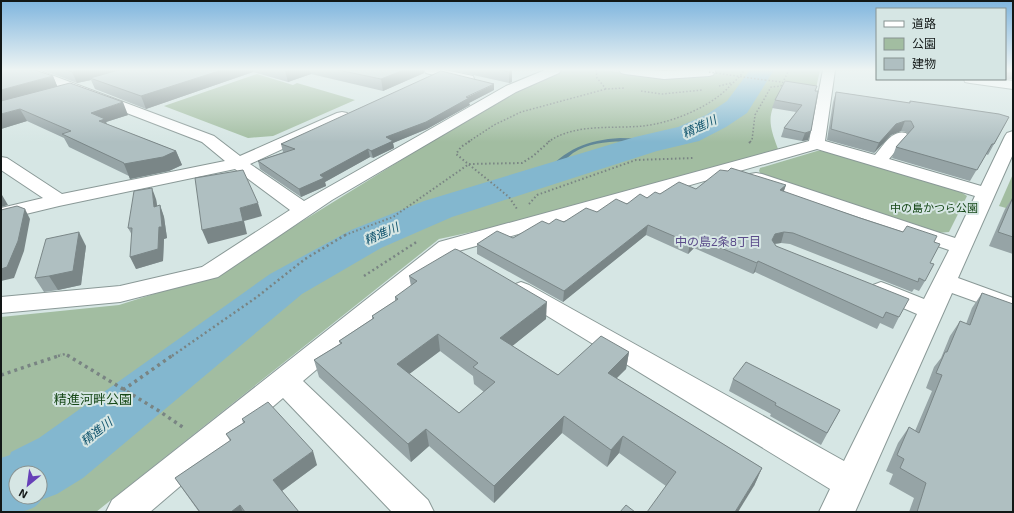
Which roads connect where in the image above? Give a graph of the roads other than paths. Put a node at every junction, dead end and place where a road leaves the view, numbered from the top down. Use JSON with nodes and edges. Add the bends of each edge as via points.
{"nodes":[{"id":1,"x":58,"y":94,"type":"edge"},
{"id":2,"x":89,"y":94,"type":"edge"},
{"id":3,"x":493,"y":94,"type":"edge"},
{"id":4,"x":834,"y":94,"type":"edge"},
{"id":5,"x":54,"y":95,"type":"edge"},
{"id":6,"x":353,"y":111,"type":"edge"},
{"id":7,"x":900,"y":136,"type":"dead end"},
{"id":8,"x":1013,"y":136,"type":"edge"},
{"id":9,"x":817,"y":144,"type":"junction"},
{"id":10,"x":1,"y":162,"type":"edge"},
{"id":11,"x":878,"y":162,"type":"junction"},
{"id":12,"x":238,"y":163,"type":"junction"},
{"id":13,"x":729,"y":169,"type":"junction"},
{"id":14,"x":986,"y":193,"type":"junction"},
{"id":15,"x":59,"y":200,"type":"junction"},
{"id":16,"x":303,"y":210,"type":"junction"},
{"id":17,"x":1,"y":214,"type":"edge"},
{"id":18,"x":447,"y":247,"type":"junction"},
{"id":19,"x":961,"y":247,"type":"junction"},
{"id":20,"x":473,"y":262,"type":"edge"},
{"id":21,"x":500,"y":278,"type":"edge"},
{"id":22,"x":860,"y":281,"type":"edge"},
{"id":23,"x":945,"y":282,"type":"junction"},
{"id":24,"x":1,"y":305,"type":"edge"},
{"id":25,"x":1013,"y":307,"type":"edge"},
{"id":26,"x":932,"y":311,"type":"junction"},
{"id":27,"x":284,"y":381,"type":"junction"},
{"id":28,"x":851,"y":483,"type":"junction"},
{"id":29,"x":124,"y":512,"type":"edge"},
{"id":30,"x":416,"y":512,"type":"edge"},
{"id":31,"x":837,"y":512,"type":"edge"}],
"edges":[{"from":1,"to":5,"type":"street"},
{"from":2,"to":12,"type":"street","via":[[208,139]]},
{"from":3,"to":16,"type":"street"},
{"from":4,"to":9,"type":"street"},
{"from":6,"to":12,"type":"street"},
{"from":7,"to":11,"type":"street"},
{"from":8,"to":14,"type":"street"},
{"from":9,"to":11,"type":"street"},
{"from":9,"to":13,"type":"street"},
{"from":10,"to":15,"type":"street"},
{"from":11,"to":14,"type":"street"},
{"from":12,"to":15,"type":"street"},
{"from":12,"to":16,"type":"street"},
{"from":13,"to":18,"type":"street"},
{"from":13,"to":19,"type":"street"},
{"from":14,"to":19,"type":"street"},
{"from":15,"to":17,"type":"street"},
{"from":16,"to":24,"type":"street","via":[[210,272],[120,294]]},
{"from":18,"to":20,"type":"street"},
{"from":18,"to":27,"type":"street"},
{"from":19,"to":23,"type":"street"},
{"from":21,"to":28,"type":"street"},
{"from":22,"to":26,"type":"street"},
{"from":23,"to":25,"type":"street"},
{"from":23,"to":26,"type":"street"},
{"from":26,"to":28,"type":"street"},
{"from":27,"to":29,"type":"street"},
{"from":27,"to":30,"type":"street"},
{"from":28,"to":31,"type":"street"}]}
